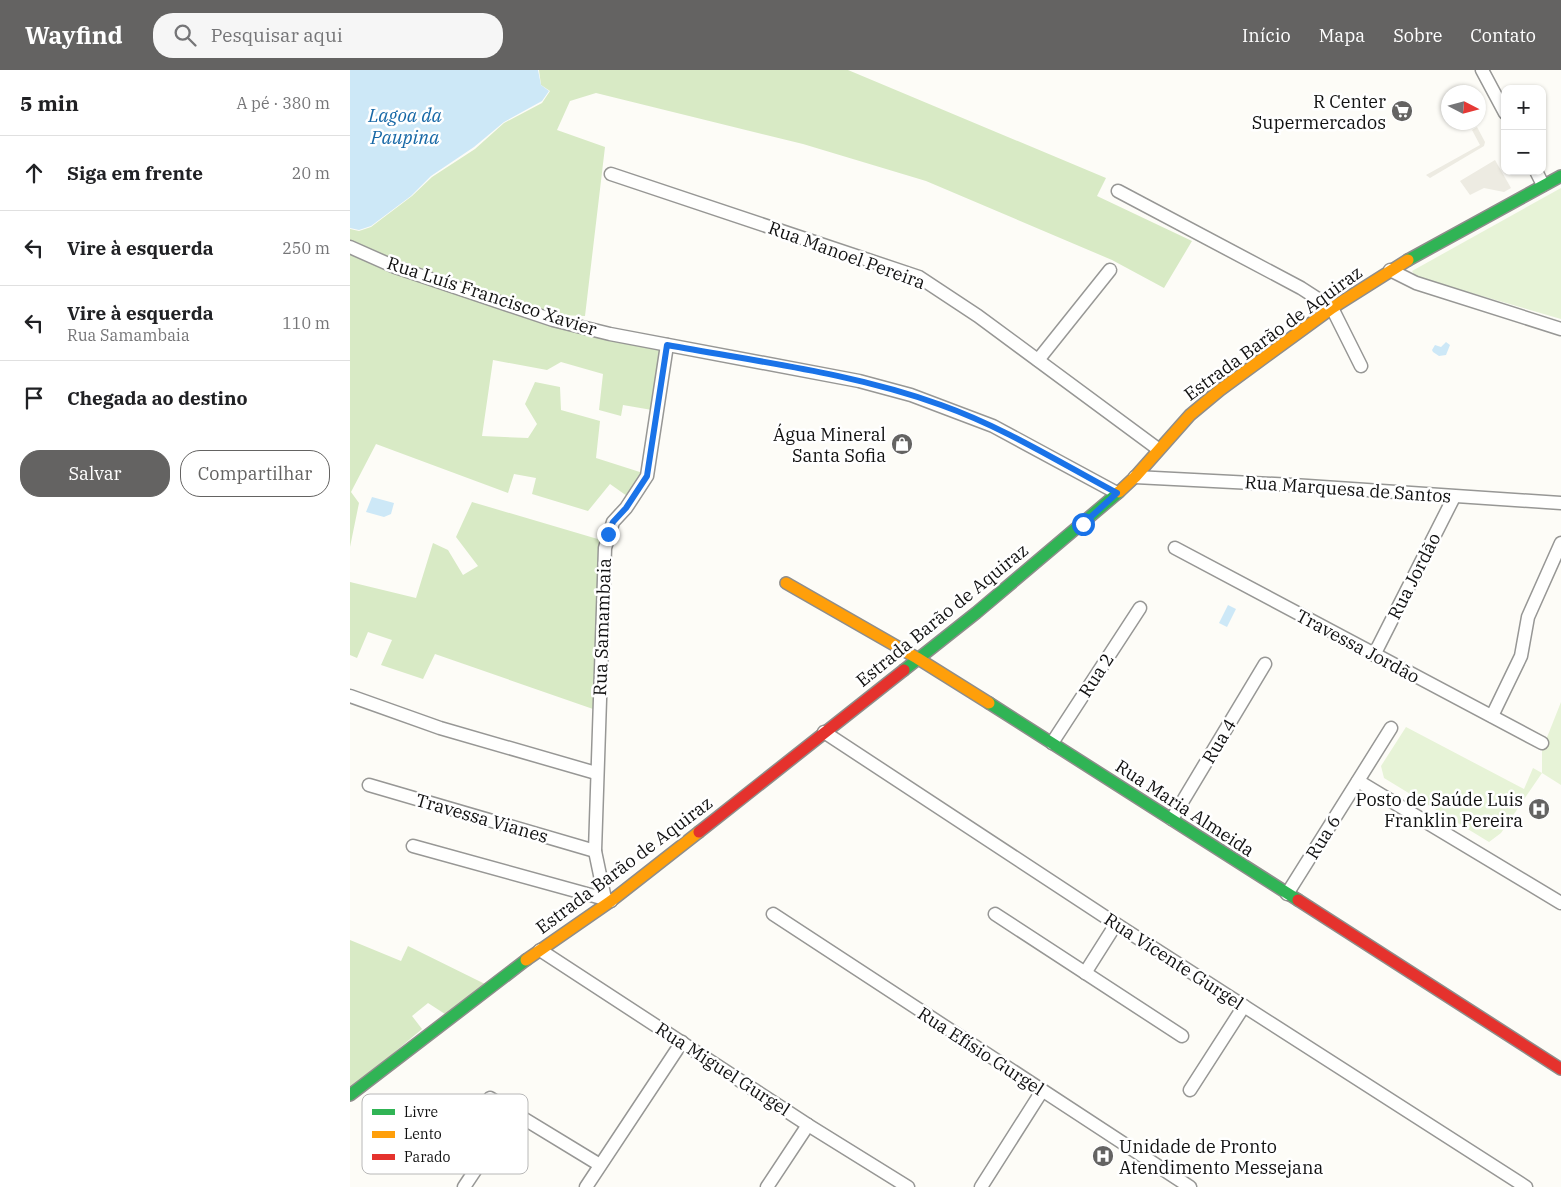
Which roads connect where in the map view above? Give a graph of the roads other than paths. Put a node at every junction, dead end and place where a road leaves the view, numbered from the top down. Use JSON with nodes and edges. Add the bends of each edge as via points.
{"nodes":[{"id":1,"x":1482,"y":70,"type":"edge"},
{"id":2,"x":1501,"y":106,"type":"edge"},
{"id":3,"x":611,"y":174,"type":"dead end"},
{"id":4,"x":1538,"y":175,"type":"edge"},
{"id":5,"x":1561,"y":176,"type":"edge"},
{"id":6,"x":1543,"y":185,"type":"junction"},
{"id":7,"x":1118,"y":191,"type":"dead end"},
{"id":8,"x":350,"y":247,"type":"edge"},
{"id":9,"x":1110,"y":270,"type":"dead end"},
{"id":10,"x":1390,"y":270,"type":"junction"},
{"id":11,"x":1332,"y":308,"type":"junction"},
{"id":12,"x":1561,"y":329,"type":"edge"},
{"id":13,"x":667,"y":345,"type":"junction"},
{"id":14,"x":1038,"y":360,"type":"junction"},
{"id":15,"x":1361,"y":366,"type":"dead end"},
{"id":16,"x":1158,"y":449,"type":"junction"},
{"id":17,"x":1135,"y":477,"type":"junction"},
{"id":18,"x":1117,"y":493,"type":"junction"},
{"id":19,"x":1454,"y":497,"type":"junction"},
{"id":20,"x":1561,"y":503,"type":"edge"},
{"id":21,"x":1561,"y":543,"type":"edge"},
{"id":22,"x":1175,"y":548,"type":"dead end"},
{"id":23,"x":786,"y":583,"type":"dead end"},
{"id":24,"x":1140,"y":608,"type":"dead end"},
{"id":25,"x":1374,"y":656,"type":"junction"},
{"id":26,"x":917,"y":658,"type":"junction"},
{"id":27,"x":1265,"y":664,"type":"dead end"},
{"id":28,"x":350,"y":696,"type":"edge"},
{"id":29,"x":1492,"y":716,"type":"junction"},
{"id":30,"x":1392,"y":728,"type":"dead end"},
{"id":31,"x":824,"y":732,"type":"junction"},
{"id":32,"x":1052,"y":743,"type":"junction"},
{"id":33,"x":1542,"y":743,"type":"dead end"},
{"id":34,"x":596,"y":773,"type":"junction"},
{"id":35,"x":1358,"y":781,"type":"junction"},
{"id":36,"x":369,"y":785,"type":"dead end"},
{"id":37,"x":1172,"y":819,"type":"junction"},
{"id":38,"x":413,"y":846,"type":"dead end"},
{"id":39,"x":595,"y":851,"type":"junction"},
{"id":40,"x":1287,"y":894,"type":"junction"},
{"id":41,"x":608,"y":900,"type":"junction"},
{"id":42,"x":1561,"y":903,"type":"edge"},
{"id":43,"x":773,"y":914,"type":"dead end"},
{"id":44,"x":995,"y":914,"type":"dead end"},
{"id":45,"x":1116,"y":924,"type":"junction"},
{"id":46,"x":540,"y":950,"type":"junction"},
{"id":47,"x":1085,"y":973,"type":"junction"},
{"id":48,"x":1244,"y":1006,"type":"junction"},
{"id":49,"x":1182,"y":1036,"type":"dead end"},
{"id":50,"x":682,"y":1042,"type":"junction"},
{"id":51,"x":1561,"y":1069,"type":"edge"},
{"id":52,"x":1190,"y":1090,"type":"dead end"},
{"id":53,"x":1042,"y":1091,"type":"junction"},
{"id":54,"x":350,"y":1095,"type":"edge"},
{"id":55,"x":528,"y":1121,"type":"edge"},
{"id":56,"x":808,"y":1125,"type":"junction"},
{"id":57,"x":600,"y":1166,"type":"junction"},
{"id":58,"x":473,"y":1174,"type":"edge"},
{"id":59,"x":464,"y":1187,"type":"edge"},
{"id":60,"x":586,"y":1187,"type":"edge"},
{"id":61,"x":767,"y":1187,"type":"edge"},
{"id":62,"x":908,"y":1187,"type":"edge"},
{"id":63,"x":981,"y":1187,"type":"edge"},
{"id":64,"x":1190,"y":1187,"type":"edge"},
{"id":65,"x":1526,"y":1187,"type":"edge"}],
"edges":[{"from":1,"to":2,"type":"street"},
{"from":3,"to":14,"type":"street","name":"Rua Manoel Pereira","via":[[919,277]]},
{"from":4,"to":6,"type":"street"},
{"from":5,"to":6,"type":"street","name":"Estrada Barão de Aquiraz"},
{"from":6,"to":10,"type":"street","name":"Estrada Barão de Aquiraz"},
{"from":7,"to":11,"type":"street","via":[[1301,288]]},
{"from":8,"to":13,"type":"street","name":"Rua Luís Francisco Xavier","via":[[395,267],[553,320]]},
{"from":9,"to":14,"type":"street"},
{"from":10,"to":11,"type":"street","name":"Estrada Barão de Aquiraz"},
{"from":10,"to":12,"type":"street","via":[[1416,283]]},
{"from":11,"to":15,"type":"street"},
{"from":11,"to":16,"type":"street","name":"Estrada Barão de Aquiraz","via":[[1220,390]]},
{"from":13,"to":18,"type":"street","name":"Rua Luís Francisco Xavier","via":[[859,381],[910,395],[993,426]]},
{"from":13,"to":34,"type":"street","name":"Rua Samambaia","via":[[647,476],[613,522],[605,548]]},
{"from":14,"to":16,"type":"street","name":"Rua Manoel Pereira"},
{"from":16,"to":17,"type":"street","name":"Estrada Barão de Aquiraz"},
{"from":17,"to":18,"type":"street","name":"Estrada Barão de Aquiraz"},
{"from":17,"to":19,"type":"street","name":"Rua Marquesa de Santos"},
{"from":18,"to":26,"type":"street","name":"Estrada Barão de Aquiraz"},
{"from":19,"to":20,"type":"street","name":"Rua Marquesa de Santos"},
{"from":19,"to":25,"type":"street","name":"Rua Jordão"},
{"from":21,"to":29,"type":"street","via":[[1528,617],[1521,656]]},
{"from":22,"to":25,"type":"street","name":"Travessa Jordão"},
{"from":23,"to":26,"type":"street","name":"Rua Maria Almeida"},
{"from":24,"to":32,"type":"street","name":"Rua 2"},
{"from":25,"to":29,"type":"street","name":"Travessa Jordão"},
{"from":26,"to":31,"type":"street","name":"Estrada Barão de Aquiraz"},
{"from":26,"to":32,"type":"street","name":"Rua Maria Almeida"},
{"from":27,"to":37,"type":"street","name":"Rua 4"},
{"from":28,"to":34,"type":"street","via":[[440,728]]},
{"from":29,"to":33,"type":"street","name":"Travessa Jordão"},
{"from":30,"to":35,"type":"street","name":"Rua 6"},
{"from":31,"to":41,"type":"street","name":"Estrada Barão de Aquiraz"},
{"from":31,"to":45,"type":"street","name":"Rua Vicente Gurgel"},
{"from":32,"to":37,"type":"street","name":"Rua Maria Almeida"},
{"from":34,"to":39,"type":"street","name":"Rua Samambaia"},
{"from":35,"to":40,"type":"street","name":"Rua 6"},
{"from":35,"to":42,"type":"street"},
{"from":36,"to":39,"type":"street","name":"Travessa Vianes"},
{"from":37,"to":40,"type":"street","name":"Rua Maria Almeida"},
{"from":38,"to":41,"type":"street"},
{"from":39,"to":41,"type":"street","name":"Rua Samambaia"},
{"from":40,"to":51,"type":"street","name":"Rua Maria Almeida"},
{"from":41,"to":46,"type":"street","name":"Estrada Barão de Aquiraz"},
{"from":43,"to":53,"type":"street","name":"Rua Efísio Gurgel"},
{"from":44,"to":47,"type":"street"},
{"from":45,"to":47,"type":"street"},
{"from":45,"to":48,"type":"street","name":"Rua Vicente Gurgel"},
{"from":46,"to":50,"type":"street","name":"Rua Miguel Gurgel"},
{"from":46,"to":54,"type":"street","name":"Estrada Barão de Aquiraz"},
{"from":47,"to":49,"type":"street"},
{"from":48,"to":52,"type":"street"},
{"from":48,"to":65,"type":"street","name":"Rua Vicente Gurgel"},
{"from":50,"to":56,"type":"street","name":"Rua Miguel Gurgel"},
{"from":50,"to":57,"type":"street"},
{"from":53,"to":63,"type":"street"},
{"from":53,"to":64,"type":"street","name":"Rua Efísio Gurgel"},
{"from":55,"to":57,"type":"street"},
{"from":56,"to":61,"type":"street"},
{"from":56,"to":62,"type":"street","name":"Rua Miguel Gurgel"},
{"from":57,"to":60,"type":"street"},
{"from":58,"to":59,"type":"street"}]}
